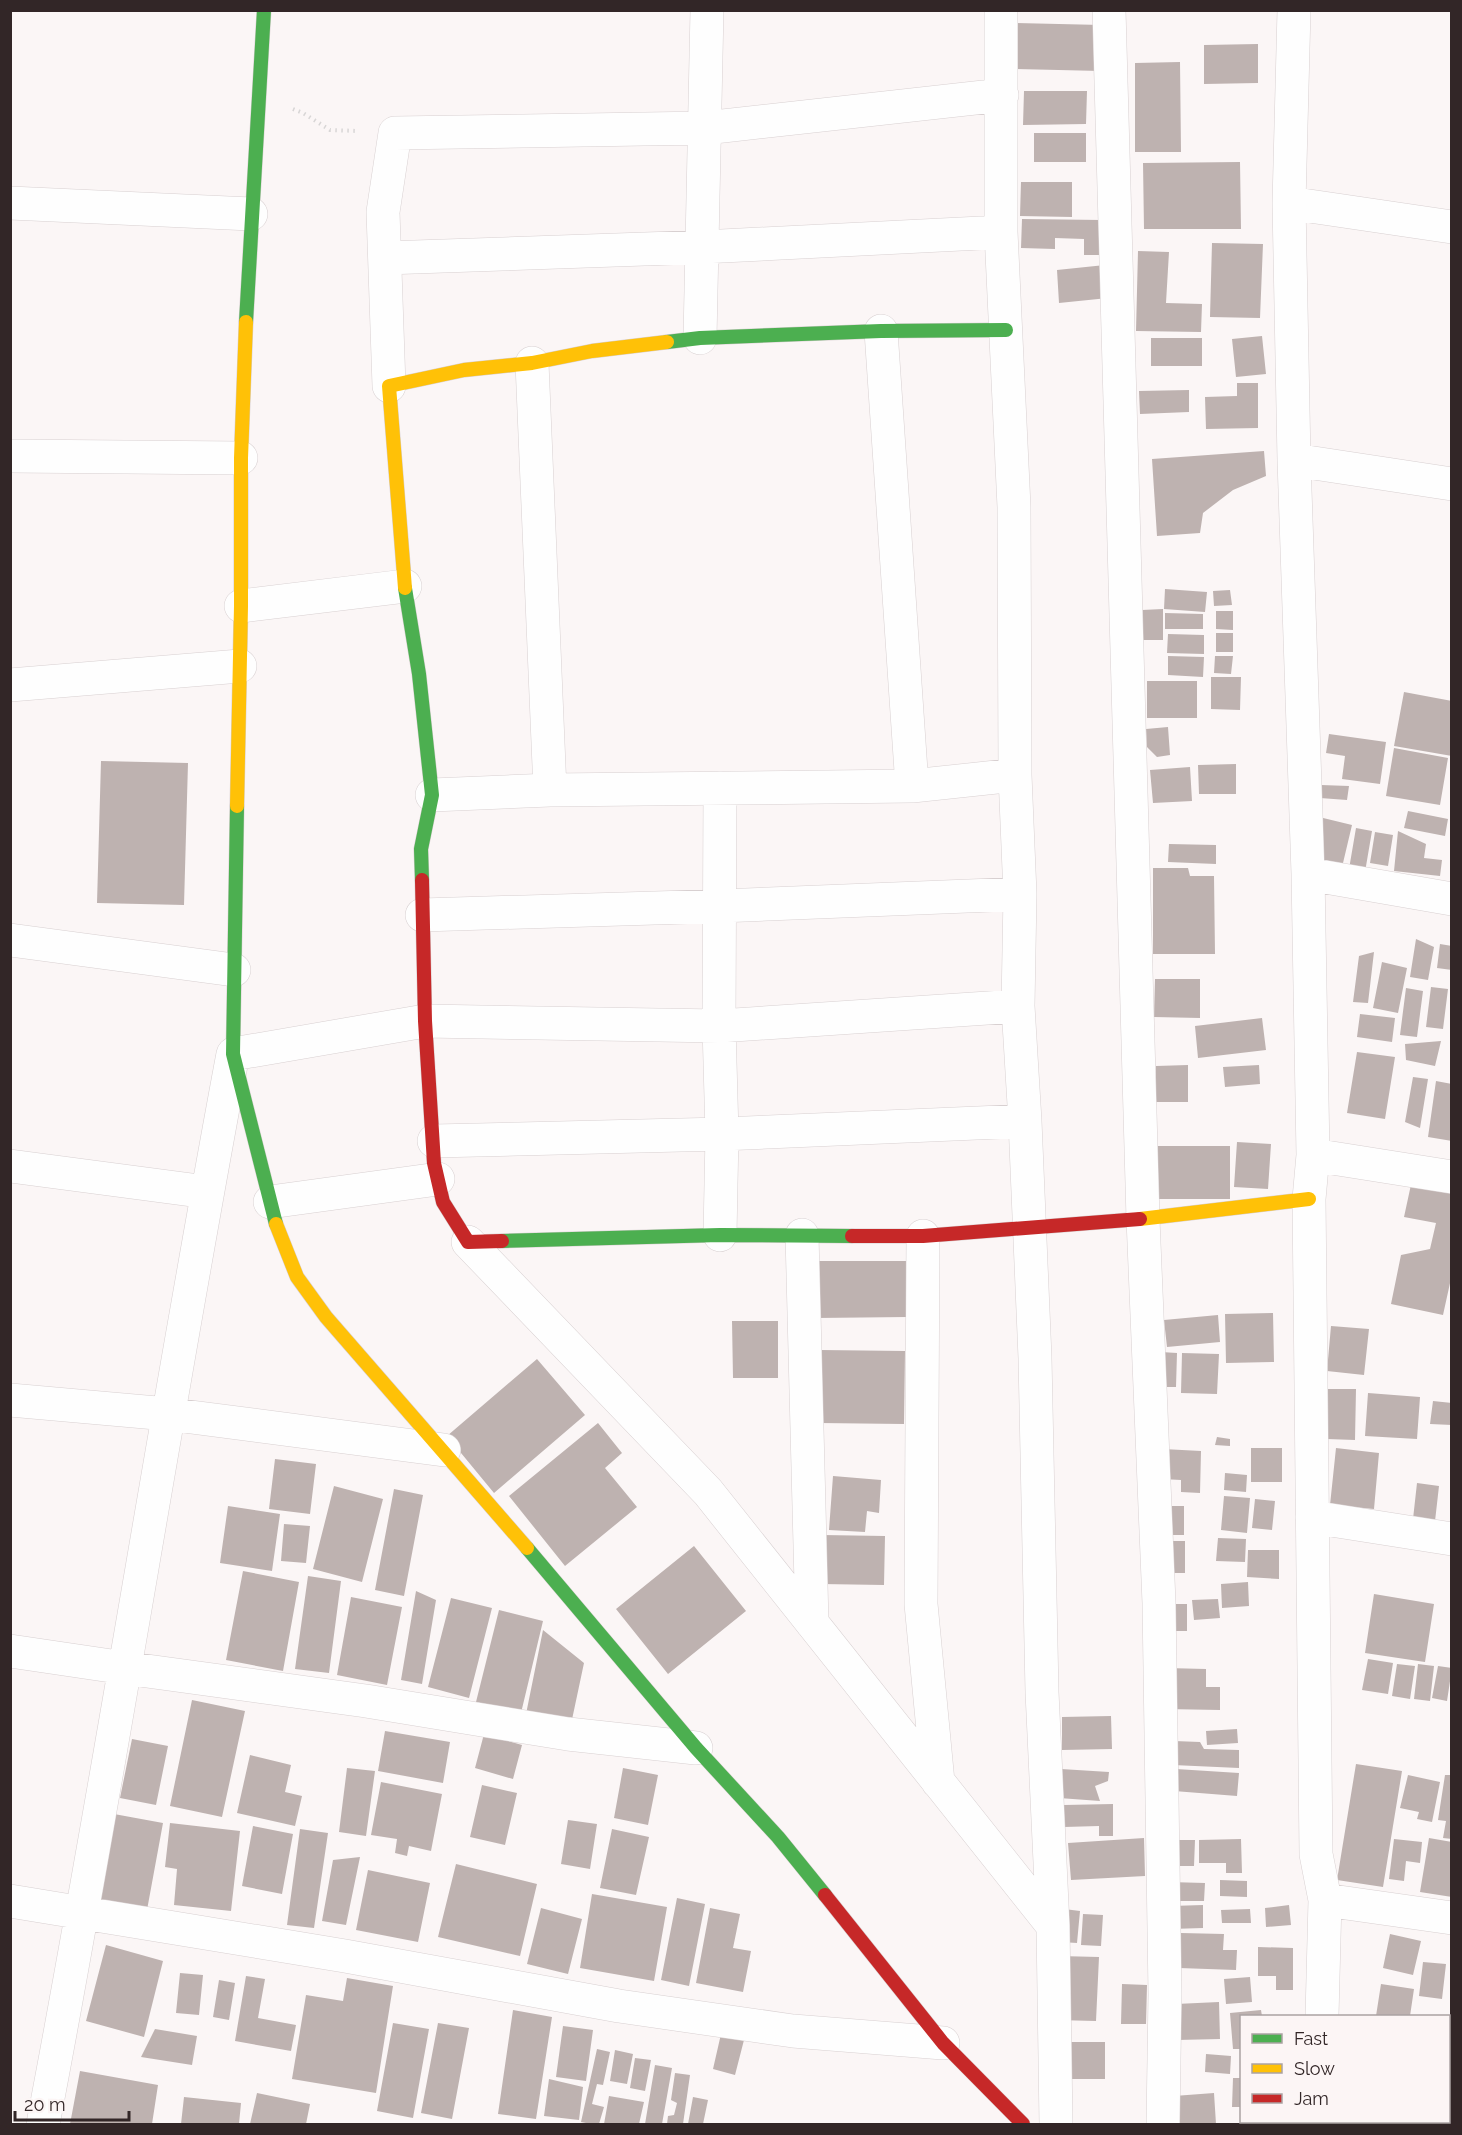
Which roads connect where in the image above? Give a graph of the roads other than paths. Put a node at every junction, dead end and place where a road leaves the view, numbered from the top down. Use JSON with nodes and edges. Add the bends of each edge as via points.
{"nodes":[{"id":1,"x":264,"y":10,"type":"edge"},
{"id":2,"x":707,"y":10,"type":"edge"},
{"id":3,"x":1001,"y":10,"type":"edge"},
{"id":4,"x":1109,"y":10,"type":"edge"},
{"id":5,"x":1294,"y":10,"type":"edge"},
{"id":6,"x":1002,"y":95,"type":"junction"},
{"id":7,"x":705,"y":128,"type":"junction"},
{"id":8,"x":10,"y":203,"type":"edge"},
{"id":9,"x":1289,"y":203,"type":"junction"},
{"id":10,"x":251,"y":214,"type":"junction"},
{"id":11,"x":1452,"y":227,"type":"edge"},
{"id":12,"x":1001,"y":232,"type":"junction"},
{"id":13,"x":702,"y":247,"type":"junction"},
{"id":14,"x":385,"y":258,"type":"junction"},
{"id":15,"x":1006,"y":330,"type":"junction"},
{"id":16,"x":881,"y":331,"type":"junction"},
{"id":17,"x":700,"y":338,"type":"junction"},
{"id":18,"x":532,"y":363,"type":"junction"},
{"id":19,"x":389,"y":386,"type":"junction"},
{"id":20,"x":10,"y":456,"type":"edge"},
{"id":21,"x":241,"y":458,"type":"junction"},
{"id":22,"x":1294,"y":460,"type":"junction"},
{"id":23,"x":1452,"y":484,"type":"edge"},
{"id":24,"x":405,"y":586,"type":"junction"},
{"id":25,"x":241,"y":606,"type":"junction"},
{"id":26,"x":240,"y":666,"type":"junction"},
{"id":27,"x":10,"y":685,"type":"edge"},
{"id":28,"x":1015,"y":775,"type":"junction"},
{"id":29,"x":912,"y":786,"type":"junction"},
{"id":30,"x":720,"y":788,"type":"junction"},
{"id":31,"x":550,"y":790,"type":"junction"},
{"id":32,"x":432,"y":795,"type":"junction"},
{"id":33,"x":1308,"y":874,"type":"junction"},
{"id":34,"x":1020,"y":894,"type":"junction"},
{"id":35,"x":1452,"y":899,"type":"edge"},
{"id":36,"x":720,"y":906,"type":"junction"},
{"id":37,"x":422,"y":915,"type":"junction"},
{"id":38,"x":10,"y":940,"type":"edge"},
{"id":39,"x":234,"y":970,"type":"junction"},
{"id":40,"x":1018,"y":1006,"type":"junction"},
{"id":41,"x":425,"y":1021,"type":"junction"},
{"id":42,"x":719,"y":1026,"type":"junction"},
{"id":43,"x":233,"y":1054,"type":"junction"},
{"id":44,"x":1025,"y":1121,"type":"junction"},
{"id":45,"x":722,"y":1134,"type":"junction"},
{"id":46,"x":434,"y":1141,"type":"junction"},
{"id":47,"x":1313,"y":1155,"type":"junction"},
{"id":48,"x":10,"y":1166,"type":"edge"},
{"id":49,"x":1452,"y":1177,"type":"edge"},
{"id":50,"x":438,"y":1179,"type":"junction"},
{"id":51,"x":207,"y":1192,"type":"junction"},
{"id":52,"x":1309,"y":1199,"type":"junction"},
{"id":53,"x":270,"y":1203,"type":"junction"},
{"id":54,"x":1143,"y":1219,"type":"junction"},
{"id":55,"x":1029,"y":1229,"type":"junction"},
{"id":56,"x":802,"y":1235,"type":"junction"},
{"id":57,"x":720,"y":1236,"type":"junction"},
{"id":58,"x":923,"y":1236,"type":"junction"},
{"id":59,"x":468,"y":1242,"type":"junction"},
{"id":60,"x":10,"y":1400,"type":"edge"},
{"id":61,"x":168,"y":1414,"type":"junction"},
{"id":62,"x":444,"y":1450,"type":"junction"},
{"id":63,"x":1312,"y":1517,"type":"junction"},
{"id":64,"x":1452,"y":1539,"type":"edge"},
{"id":65,"x":812,"y":1623,"type":"junction"},
{"id":66,"x":10,"y":1651,"type":"edge"},
{"id":67,"x":125,"y":1668,"type":"junction"},
{"id":68,"x":696,"y":1748,"type":"junction"},
{"id":69,"x":938,"y":1782,"type":"junction"},
{"id":70,"x":1325,"y":1900,"type":"junction"},
{"id":71,"x":10,"y":1901,"type":"edge"},
{"id":72,"x":83,"y":1913,"type":"junction"},
{"id":73,"x":1452,"y":1918,"type":"edge"},
{"id":74,"x":1053,"y":1926,"type":"junction"},
{"id":75,"x":1322,"y":2015,"type":"edge"},
{"id":76,"x":943,"y":2043,"type":"junction"},
{"id":77,"x":43,"y":2124,"type":"edge"},
{"id":78,"x":1023,"y":2124,"type":"edge"},
{"id":79,"x":1056,"y":2124,"type":"edge"},
{"id":80,"x":1163,"y":2124,"type":"edge"}],
"edges":[{"from":1,"to":10,"type":"street"},
{"from":2,"to":7,"type":"street"},
{"from":3,"to":6,"type":"street"},
{"from":4,"to":54,"type":"street"},
{"from":5,"to":9,"type":"street"},
{"from":6,"to":7,"type":"street"},
{"from":6,"to":12,"type":"street"},
{"from":7,"to":13,"type":"street"},
{"from":7,"to":14,"type":"street","via":[[395,133],[383,212]]},
{"from":8,"to":10,"type":"street"},
{"from":9,"to":11,"type":"street"},
{"from":9,"to":22,"type":"street"},
{"from":10,"to":21,"type":"street"},
{"from":12,"to":13,"type":"street"},
{"from":12,"to":15,"type":"street"},
{"from":13,"to":14,"type":"street"},
{"from":13,"to":17,"type":"street"},
{"from":14,"to":19,"type":"street"},
{"from":15,"to":16,"type":"street"},
{"from":15,"to":28,"type":"street","via":[[1014,507]]},
{"from":16,"to":17,"type":"street"},
{"from":16,"to":29,"type":"street"},
{"from":17,"to":18,"type":"street","via":[[592,351]]},
{"from":18,"to":19,"type":"street","via":[[464,370]]},
{"from":18,"to":31,"type":"street"},
{"from":19,"to":24,"type":"street"},
{"from":20,"to":21,"type":"street"},
{"from":21,"to":25,"type":"street"},
{"from":22,"to":23,"type":"street"},
{"from":22,"to":33,"type":"street"},
{"from":24,"to":25,"type":"street"},
{"from":24,"to":32,"type":"street"},
{"from":25,"to":26,"type":"street"},
{"from":26,"to":27,"type":"street"},
{"from":26,"to":39,"type":"street"},
{"from":28,"to":29,"type":"street"},
{"from":28,"to":34,"type":"street"},
{"from":29,"to":30,"type":"street"},
{"from":30,"to":31,"type":"street"},
{"from":30,"to":36,"type":"street"},
{"from":31,"to":32,"type":"street"},
{"from":32,"to":37,"type":"street","via":[[421,849]]},
{"from":33,"to":35,"type":"street"},
{"from":33,"to":47,"type":"street"},
{"from":34,"to":36,"type":"street"},
{"from":34,"to":40,"type":"street"},
{"from":36,"to":37,"type":"street"},
{"from":36,"to":42,"type":"street"},
{"from":37,"to":41,"type":"street"},
{"from":38,"to":39,"type":"street"},
{"from":39,"to":43,"type":"street"},
{"from":40,"to":42,"type":"street"},
{"from":40,"to":44,"type":"street"},
{"from":41,"to":42,"type":"street"},
{"from":41,"to":43,"type":"street"},
{"from":41,"to":46,"type":"street"},
{"from":42,"to":45,"type":"street"},
{"from":43,"to":51,"type":"street"},
{"from":43,"to":53,"type":"street"},
{"from":44,"to":45,"type":"street"},
{"from":44,"to":55,"type":"street"},
{"from":45,"to":46,"type":"street"},
{"from":45,"to":57,"type":"street"},
{"from":46,"to":50,"type":"street"},
{"from":47,"to":49,"type":"street"},
{"from":47,"to":52,"type":"street"},
{"from":48,"to":51,"type":"street"},
{"from":50,"to":53,"type":"street"},
{"from":50,"to":59,"type":"street","via":[[443,1202]]},
{"from":51,"to":61,"type":"street"},
{"from":52,"to":54,"type":"street"},
{"from":52,"to":63,"type":"street"},
{"from":53,"to":62,"type":"street","via":[[297,1277],[326,1317]]},
{"from":54,"to":55,"type":"street"},
{"from":54,"to":80,"type":"street","via":[[1159,1603]]},
{"from":55,"to":58,"type":"street"},
{"from":55,"to":74,"type":"street"},
{"from":56,"to":57,"type":"street"},
{"from":56,"to":58,"type":"street"},
{"from":56,"to":65,"type":"street"},
{"from":57,"to":59,"type":"street"},
{"from":58,"to":69,"type":"street","via":[[921,1604]]},
{"from":59,"to":65,"type":"street","via":[[708,1492]]},
{"from":60,"to":61,"type":"street"},
{"from":61,"to":62,"type":"street"},
{"from":61,"to":67,"type":"street"},
{"from":62,"to":68,"type":"street"},
{"from":63,"to":64,"type":"street"},
{"from":63,"to":70,"type":"street","via":[[1316,1854]]},
{"from":65,"to":69,"type":"street"},
{"from":66,"to":67,"type":"street"},
{"from":67,"to":68,"type":"street","via":[[568,1734]]},
{"from":67,"to":72,"type":"street"},
{"from":68,"to":76,"type":"street","via":[[778,1837]]},
{"from":69,"to":74,"type":"street"},
{"from":70,"to":73,"type":"street"},
{"from":70,"to":75,"type":"street"},
{"from":71,"to":72,"type":"street"},
{"from":72,"to":76,"type":"street","via":[[619,2006],[793,2031]]},
{"from":72,"to":77,"type":"street"},
{"from":74,"to":79,"type":"street"},
{"from":76,"to":78,"type":"street"}]}
